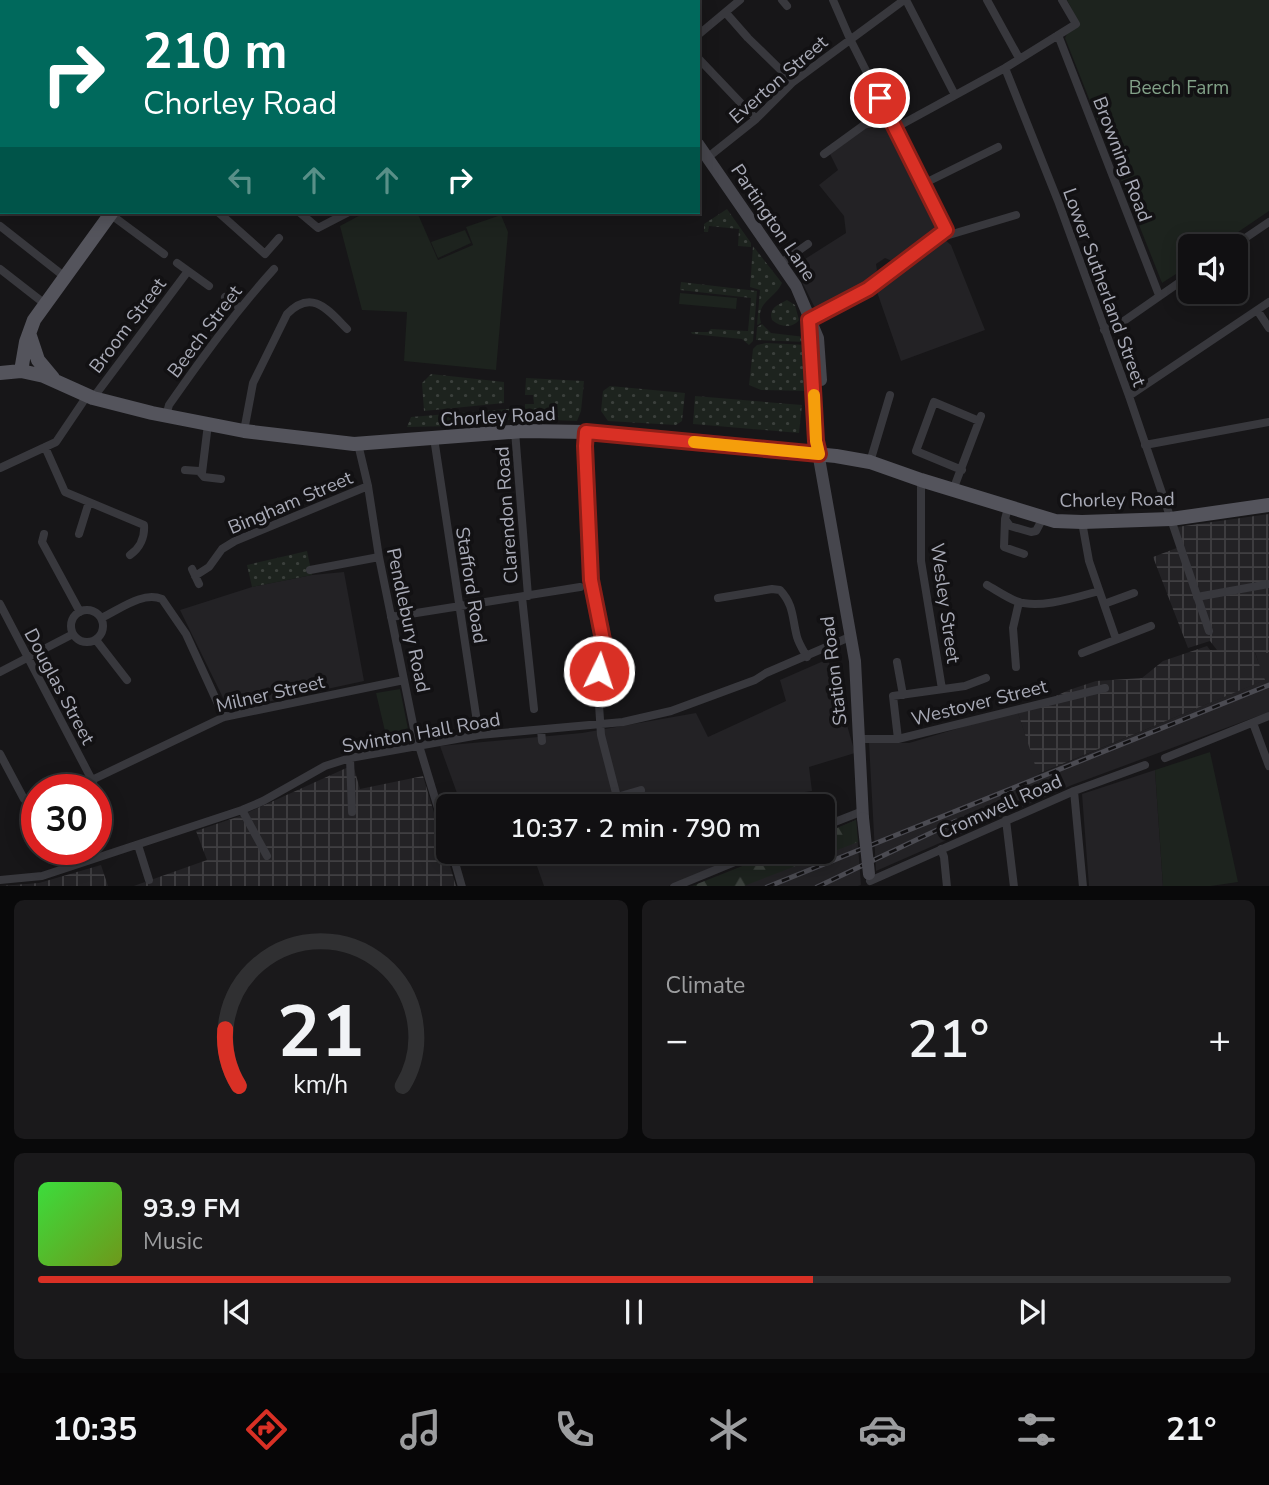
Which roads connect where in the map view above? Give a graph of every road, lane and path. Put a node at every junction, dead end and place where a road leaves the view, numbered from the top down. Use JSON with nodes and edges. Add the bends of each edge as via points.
{"nodes":[{"id":1,"x":740,"y":0,"type":"edge"},
{"id":2,"x":833,"y":0,"type":"edge"},
{"id":3,"x":905,"y":0,"type":"edge"},
{"id":4,"x":987,"y":0,"type":"edge"},
{"id":5,"x":1062,"y":0,"type":"edge"},
{"id":6,"x":726,"y":13,"type":"junction"},
{"id":7,"x":700,"y":33,"type":"edge"},
{"id":8,"x":1058,"y":35,"type":"junction"},
{"id":9,"x":850,"y":39,"type":"junction"},
{"id":10,"x":1019,"y":58,"type":"junction"},
{"id":11,"x":700,"y":60,"type":"edge"},
{"id":12,"x":1005,"y":68,"type":"junction"},
{"id":13,"x":793,"y":82,"type":"junction"},
{"id":14,"x":959,"y":94,"type":"junction"},
{"id":15,"x":890,"y":118,"type":"junction"},
{"id":16,"x":756,"y":119,"type":"junction"},
{"id":17,"x":895,"y":128,"type":"junction"},
{"id":18,"x":700,"y":147,"type":"edge"},
{"id":19,"x":998,"y":147,"type":"dead end"},
{"id":20,"x":824,"y":154,"type":"dead end"},
{"id":21,"x":707,"y":158,"type":"junction"},
{"id":22,"x":923,"y":184,"type":"junction"},
{"id":23,"x":110,"y":214,"type":"edge"},
{"id":24,"x":112,"y":214,"type":"edge"},
{"id":25,"x":220,"y":214,"type":"edge"},
{"id":26,"x":345,"y":214,"type":"edge"},
{"id":27,"x":302,"y":215,"type":"edge"},
{"id":28,"x":1016,"y":215,"type":"dead end"},
{"id":29,"x":1269,"y":222,"type":"edge"},
{"id":30,"x":0,"y":226,"type":"edge"},
{"id":31,"x":947,"y":233,"type":"junction"},
{"id":32,"x":1248,"y":236,"type":"edge"},
{"id":33,"x":279,"y":238,"type":"dead end"},
{"id":34,"x":808,"y":244,"type":"dead end"},
{"id":35,"x":164,"y":254,"type":"dead end"},
{"id":36,"x":177,"y":263,"type":"dead end"},
{"id":37,"x":781,"y":263,"type":"junction"},
{"id":38,"x":0,"y":269,"type":"edge"},
{"id":39,"x":274,"y":269,"type":"dead end"},
{"id":40,"x":188,"y":271,"type":"junction"},
{"id":41,"x":65,"y":276,"type":"junction"},
{"id":42,"x":1178,"y":283,"type":"edge"},
{"id":43,"x":209,"y":286,"type":"dead end"},
{"id":44,"x":1159,"y":295,"type":"junction"},
{"id":45,"x":225,"y":297,"type":"dead end"},
{"id":46,"x":1269,"y":302,"type":"edge"},
{"id":47,"x":45,"y":303,"type":"junction"},
{"id":48,"x":240,"y":307,"type":"junction"},
{"id":49,"x":1256,"y":310,"type":"junction"},
{"id":50,"x":810,"y":323,"type":"junction"},
{"id":51,"x":1269,"y":328,"type":"edge"},
{"id":52,"x":30,"y":329,"type":"junction"},
{"id":53,"x":347,"y":329,"type":"dead end"},
{"id":54,"x":1104,"y":330,"type":"junction"},
{"id":55,"x":21,"y":371,"type":"junction"},
{"id":56,"x":0,"y":373,"type":"edge"},
{"id":57,"x":54,"y":379,"type":"junction"},
{"id":58,"x":890,"y":395,"type":"dead end"},
{"id":59,"x":1129,"y":396,"type":"junction"},
{"id":60,"x":90,"y":397,"type":"junction"},
{"id":61,"x":166,"y":416,"type":"junction"},
{"id":62,"x":1269,"y":422,"type":"edge"},
{"id":63,"x":208,"y":424,"type":"junction"},
{"id":64,"x":244,"y":431,"type":"junction"},
{"id":65,"x":515,"y":431,"type":"junction"},
{"id":66,"x":586,"y":432,"type":"junction"},
{"id":67,"x":434,"y":438,"type":"junction"},
{"id":68,"x":358,"y":444,"type":"junction"},
{"id":69,"x":1145,"y":445,"type":"junction"},
{"id":70,"x":45,"y":447,"type":"junction"},
{"id":71,"x":819,"y":454,"type":"junction"},
{"id":72,"x":870,"y":462,"type":"junction"},
{"id":73,"x":0,"y":468,"type":"edge"},
{"id":74,"x":185,"y":470,"type":"dead end"},
{"id":75,"x":962,"y":470,"type":"junction"},
{"id":76,"x":202,"y":473,"type":"junction"},
{"id":77,"x":221,"y":479,"type":"dead end"},
{"id":78,"x":921,"y":480,"type":"junction"},
{"id":79,"x":368,"y":486,"type":"junction"},
{"id":80,"x":953,"y":490,"type":"junction"},
{"id":81,"x":89,"y":502,"type":"junction"},
{"id":82,"x":1269,"y":505,"type":"edge"},
{"id":83,"x":1007,"y":513,"type":"junction"},
{"id":84,"x":1171,"y":519,"type":"junction"},
{"id":85,"x":1082,"y":523,"type":"junction"},
{"id":86,"x":44,"y":534,"type":"dead end"},
{"id":87,"x":79,"y":534,"type":"dead end"},
{"id":88,"x":1024,"y":554,"type":"dead end"},
{"id":89,"x":130,"y":555,"type":"dead end"},
{"id":90,"x":379,"y":557,"type":"junction"},
{"id":91,"x":310,"y":570,"type":"dead end"},
{"id":92,"x":196,"y":576,"type":"dead end"},
{"id":93,"x":1269,"y":584,"type":"edge"},
{"id":94,"x":987,"y":585,"type":"dead end"},
{"id":95,"x":580,"y":587,"type":"dead end"},
{"id":96,"x":1099,"y":591,"type":"junction"},
{"id":97,"x":1134,"y":593,"type":"dead end"},
{"id":98,"x":525,"y":596,"type":"junction"},
{"id":99,"x":1197,"y":597,"type":"junction"},
{"id":100,"x":718,"y":598,"type":"dead end"},
{"id":101,"x":1019,"y":602,"type":"junction"},
{"id":102,"x":0,"y":604,"type":"edge"},
{"id":103,"x":1104,"y":604,"type":"junction"},
{"id":104,"x":459,"y":607,"type":"junction"},
{"id":105,"x":80,"y":612,"type":"junction"},
{"id":106,"x":391,"y":617,"type":"junction"},
{"id":107,"x":101,"y":618,"type":"junction"},
{"id":108,"x":1151,"y":626,"type":"dead end"},
{"id":109,"x":1209,"y":631,"type":"dead end"},
{"id":110,"x":73,"y":634,"type":"junction"},
{"id":111,"x":852,"y":636,"type":"junction"},
{"id":112,"x":1116,"y":639,"type":"junction"},
{"id":113,"x":96,"y":640,"type":"junction"},
{"id":114,"x":1082,"y":653,"type":"dead end"},
{"id":115,"x":807,"y":657,"type":"junction"},
{"id":116,"x":28,"y":658,"type":"junction"},
{"id":117,"x":897,"y":662,"type":"dead end"},
{"id":118,"x":1016,"y":667,"type":"dead end"},
{"id":119,"x":0,"y":672,"type":"edge"},
{"id":120,"x":986,"y":678,"type":"dead end"},
{"id":121,"x":127,"y":680,"type":"dead end"},
{"id":122,"x":404,"y":680,"type":"junction"},
{"id":123,"x":1105,"y":688,"type":"dead end"},
{"id":124,"x":942,"y":689,"type":"junction"},
{"id":125,"x":903,"y":695,"type":"junction"},
{"id":126,"x":534,"y":709,"type":"dead end"},
{"id":127,"x":224,"y":716,"type":"junction"},
{"id":128,"x":1269,"y":716,"type":"edge"},
{"id":129,"x":536,"y":719,"type":"dead end"},
{"id":130,"x":601,"y":723,"type":"junction"},
{"id":131,"x":1254,"y":723,"type":"junction"},
{"id":132,"x":539,"y":729,"type":"junction"},
{"id":133,"x":480,"y":735,"type":"junction"},
{"id":134,"x":860,"y":739,"type":"junction"},
{"id":135,"x":898,"y":739,"type":"junction"},
{"id":136,"x":542,"y":741,"type":"dead end"},
{"id":137,"x":418,"y":746,"type":"junction"},
{"id":138,"x":0,"y":754,"type":"edge"},
{"id":139,"x":350,"y":758,"type":"junction"},
{"id":140,"x":1165,"y":758,"type":"dead end"},
{"id":141,"x":1145,"y":765,"type":"dead end"},
{"id":142,"x":1269,"y":766,"type":"edge"},
{"id":143,"x":89,"y":774,"type":"edge"},
{"id":144,"x":109,"y":774,"type":"edge"},
{"id":145,"x":640,"y":790,"type":"dead end"},
{"id":146,"x":1074,"y":790,"type":"junction"},
{"id":147,"x":21,"y":793,"type":"edge"},
{"id":148,"x":436,"y":803,"type":"edge"},
{"id":149,"x":242,"y":810,"type":"junction"},
{"id":150,"x":352,"y":811,"type":"dead end"},
{"id":151,"x":863,"y":814,"type":"junction"},
{"id":152,"x":1006,"y":820,"type":"junction"},
{"id":153,"x":835,"y":823,"type":"edge"},
{"id":154,"x":138,"y":845,"type":"junction"},
{"id":155,"x":941,"y":849,"type":"junction"},
{"id":156,"x":267,"y":856,"type":"dead end"},
{"id":157,"x":455,"y":864,"type":"edge"},
{"id":158,"x":730,"y":864,"type":"edge"},
{"id":159,"x":0,"y":880,"type":"edge"},
{"id":160,"x":149,"y":880,"type":"dead end"},
{"id":161,"x":870,"y":881,"type":"edge"},
{"id":162,"x":462,"y":886,"type":"edge"},
{"id":163,"x":676,"y":886,"type":"edge"},
{"id":164,"x":947,"y":886,"type":"edge"},
{"id":165,"x":1014,"y":886,"type":"edge"},
{"id":166,"x":1083,"y":886,"type":"edge"}],
"edges":[{"from":1,"to":6,"type":"street"},
{"from":2,"to":9,"type":"street"},
{"from":3,"to":9,"type":"street","name":"Everton Street"},
{"from":3,"to":14,"type":"street"},
{"from":4,"to":10,"type":"street"},
{"from":5,"to":8,"type":"street","via":[[1076,24]]},
{"from":6,"to":7,"type":"street"},
{"from":6,"to":13,"type":"street"},
{"from":8,"to":10,"type":"street"},
{"from":8,"to":44,"type":"street","name":"Browning Road"},
{"from":9,"to":13,"type":"street","name":"Everton Street"},
{"from":9,"to":15,"type":"street"},
{"from":10,"to":12,"type":"street"},
{"from":11,"to":16,"type":"street"},
{"from":12,"to":14,"type":"street"},
{"from":12,"to":54,"type":"street","name":"Lower Sutherland Street"},
{"from":13,"to":16,"type":"street","name":"Everton Street"},
{"from":14,"to":17,"type":"street"},
{"from":15,"to":17,"type":"street"},
{"from":15,"to":20,"type":"street","via":[[863,124]]},
{"from":16,"to":21,"type":"street","name":"Everton Street"},
{"from":17,"to":22,"type":"street"},
{"from":18,"to":21,"type":"main road","name":"Partington Lane"},
{"from":19,"to":22,"type":"street"},
{"from":21,"to":37,"type":"main road","name":"Partington Lane"},
{"from":22,"to":31,"type":"street"},
{"from":23,"to":41,"type":"main road"},
{"from":24,"to":35,"type":"street"},
{"from":25,"to":33,"type":"street","via":[[265,254]]},
{"from":26,"to":27,"type":"street","via":[[318,228]]},
{"from":28,"to":31,"type":"street"},
{"from":29,"to":32,"type":"street"},
{"from":30,"to":41,"type":"street"},
{"from":31,"to":50,"type":"street"},
{"from":34,"to":37,"type":"street"},
{"from":36,"to":40,"type":"street"},
{"from":37,"to":50,"type":"main road","name":"Partington Lane"},
{"from":38,"to":47,"type":"street"},
{"from":39,"to":48,"type":"street","name":"Beech Street"},
{"from":40,"to":43,"type":"street"},
{"from":40,"to":60,"type":"street","name":"Broom Street"},
{"from":41,"to":47,"type":"main road"},
{"from":42,"to":44,"type":"street"},
{"from":44,"to":54,"type":"street"},
{"from":45,"to":48,"type":"street"},
{"from":46,"to":49,"type":"street"},
{"from":47,"to":52,"type":"main road"},
{"from":48,"to":61,"type":"street","name":"Beech Street","via":[[169,405]]},
{"from":49,"to":51,"type":"street"},
{"from":49,"to":59,"type":"street"},
{"from":50,"to":71,"type":"main road","name":"Partington Lane","via":[[820,353],[823,439]]},
{"from":52,"to":55,"type":"main road"},
{"from":52,"to":57,"type":"main road","via":[[33,351]]},
{"from":53,"to":64,"type":"street","via":[[323,304],[309,301],[293,307],[253,383]]},
{"from":54,"to":59,"type":"street","name":"Lower Sutherland Street"},
{"from":55,"to":56,"type":"main road","name":"Chorley Road"},
{"from":55,"to":57,"type":"main road","name":"Chorley Road"},
{"from":57,"to":60,"type":"main road","name":"Chorley Road"},
{"from":58,"to":72,"type":"street"},
{"from":59,"to":69,"type":"street","name":"Lower Sutherland Street"},
{"from":60,"to":61,"type":"main road","name":"Chorley Road"},
{"from":60,"to":70,"type":"street","name":"Broom Street","via":[[56,442]]},
{"from":61,"to":63,"type":"main road","name":"Chorley Road"},
{"from":62,"to":69,"type":"street"},
{"from":63,"to":64,"type":"main road","name":"Chorley Road"},
{"from":63,"to":76,"type":"street"},
{"from":64,"to":68,"type":"main road","name":"Chorley Road"},
{"from":65,"to":66,"type":"main road","name":"Chorley Road"},
{"from":65,"to":67,"type":"main road","name":"Chorley Road"},
{"from":65,"to":98,"type":"street","name":"Clarendon Road"},
{"from":66,"to":71,"type":"main road","name":"Chorley Road"},
{"from":66,"to":130,"type":"street","via":[[591,580],[603,640],[598,689]]},
{"from":67,"to":68,"type":"main road","name":"Chorley Road"},
{"from":67,"to":104,"type":"street","name":"Stafford Road"},
{"from":68,"to":79,"type":"street","name":"Pendlebury Road"},
{"from":69,"to":84,"type":"street","name":"Lower Sutherland Street"},
{"from":70,"to":73,"type":"street"},
{"from":70,"to":81,"type":"street","via":[[65,492]]},
{"from":71,"to":72,"type":"main road","name":"Chorley Road"},
{"from":71,"to":111,"type":"main road","name":"Station Road"},
{"from":72,"to":78,"type":"main road","name":"Chorley Road"},
{"from":74,"to":76,"type":"street"},
{"from":75,"to":75,"type":"street","via":[[980,419],[934,402],[916,451]]},
{"from":75,"to":80,"type":"street"},
{"from":76,"to":77,"type":"street"},
{"from":78,"to":80,"type":"main road","name":"Chorley Road"},
{"from":78,"to":124,"type":"street","name":"Wesley Street","via":[[921,561]]},
{"from":79,"to":90,"type":"street","name":"Pendlebury Road"},
{"from":79,"to":92,"type":"street","name":"Bingham Street","via":[[235,541]]},
{"from":80,"to":83,"type":"main road","name":"Chorley Road"},
{"from":81,"to":87,"type":"street"},
{"from":81,"to":89,"type":"street","via":[[144,525],[139,547]]},
{"from":82,"to":84,"type":"main road","name":"Chorley Road"},
{"from":83,"to":85,"type":"main road","name":"Chorley Road"},
{"from":83,"to":88,"type":"street","via":[[1004,547]]},
{"from":84,"to":85,"type":"main road","name":"Chorley Road"},
{"from":84,"to":99,"type":"street","name":"Lower Sutherland Street"},
{"from":85,"to":96,"type":"street"},
{"from":86,"to":105,"type":"street","via":[[43,542]]},
{"from":90,"to":91,"type":"street"},
{"from":90,"to":106,"type":"street","name":"Pendlebury Road"},
{"from":93,"to":99,"type":"street"},
{"from":94,"to":101,"type":"street"},
{"from":95,"to":98,"type":"street"},
{"from":96,"to":101,"type":"street","via":[[1069,600]]},
{"from":96,"to":103,"type":"street"},
{"from":97,"to":103,"type":"street"},
{"from":98,"to":104,"type":"street"},
{"from":98,"to":126,"type":"street","name":"Clarendon Road"},
{"from":99,"to":109,"type":"street","name":"Lower Sutherland Street"},
{"from":100,"to":115,"type":"street","via":[[780,590],[794,612],[796,635]]},
{"from":101,"to":118,"type":"street","via":[[1013,628]]},
{"from":102,"to":116,"type":"street","name":"Douglas Street"},
{"from":103,"to":112,"type":"street"},
{"from":104,"to":106,"type":"street"},
{"from":104,"to":133,"type":"street","name":"Stafford Road"},
{"from":105,"to":107,"type":"street","via":[[94,611]]},
{"from":105,"to":110,"type":"street","via":[[71,624]]},
{"from":106,"to":122,"type":"street","name":"Pendlebury Road"},
{"from":107,"to":113,"type":"street","via":[[103,628]]},
{"from":107,"to":127,"type":"street","via":[[141,598],[162,599],[186,634]]},
{"from":108,"to":112,"type":"street"},
{"from":110,"to":113,"type":"street","via":[[81,641]]},
{"from":110,"to":116,"type":"street"},
{"from":111,"to":115,"type":"street","name":"Swinton Hall Road"},
{"from":111,"to":134,"type":"main road","name":"Station Road"},
{"from":112,"to":114,"type":"street"},
{"from":113,"to":121,"type":"street"},
{"from":115,"to":130,"type":"street","name":"Swinton Hall Road","via":[[671,711]]},
{"from":116,"to":119,"type":"street"},
{"from":116,"to":143,"type":"street","name":"Douglas Street"},
{"from":117,"to":125,"type":"street"},
{"from":120,"to":124,"type":"street"},
{"from":122,"to":127,"type":"street","name":"Milner Street"},
{"from":122,"to":137,"type":"street","name":"Pendlebury Road"},
{"from":123,"to":135,"type":"street","name":"Westover Street"},
{"from":124,"to":125,"type":"street"},
{"from":125,"to":135,"type":"street","via":[[893,696]]},
{"from":127,"to":144,"type":"street","name":"Milner Street"},
{"from":128,"to":131,"type":"street"},
{"from":129,"to":132,"type":"street"},
{"from":130,"to":132,"type":"street","name":"Swinton Hall Road"},
{"from":130,"to":145,"type":"street","via":[[617,797]]},
{"from":131,"to":140,"type":"street"},
{"from":131,"to":142,"type":"street"},
{"from":132,"to":133,"type":"street","name":"Swinton Hall Road"},
{"from":132,"to":136,"type":"street"},
{"from":133,"to":137,"type":"street","name":"Swinton Hall Road"},
{"from":134,"to":135,"type":"street","name":"Westover Street"},
{"from":134,"to":151,"type":"main road","name":"Station Road"},
{"from":137,"to":139,"type":"street","name":"Swinton Hall Road"},
{"from":137,"to":148,"type":"street","name":"Pendlebury Road"},
{"from":138,"to":147,"type":"street"},
{"from":139,"to":149,"type":"street","name":"Swinton Hall Road","via":[[325,765]]},
{"from":139,"to":150,"type":"street"},
{"from":141,"to":146,"type":"street","name":"Cromwell Road"},
{"from":146,"to":152,"type":"street","name":"Cromwell Road"},
{"from":146,"to":166,"type":"street"},
{"from":149,"to":154,"type":"street","name":"Swinton Hall Road"},
{"from":149,"to":156,"type":"street"},
{"from":151,"to":153,"type":"street"},
{"from":151,"to":161,"type":"main road","name":"Station Road","bridge":true},
{"from":152,"to":155,"type":"street","name":"Cromwell Road"},
{"from":152,"to":165,"type":"street"},
{"from":154,"to":159,"type":"street","name":"Swinton Hall Road","via":[[42,876]]},
{"from":154,"to":160,"type":"street"},
{"from":155,"to":161,"type":"street","name":"Cromwell Road"},
{"from":155,"to":164,"type":"street"},
{"from":157,"to":162,"type":"street"},
{"from":158,"to":163,"type":"street"}]}
